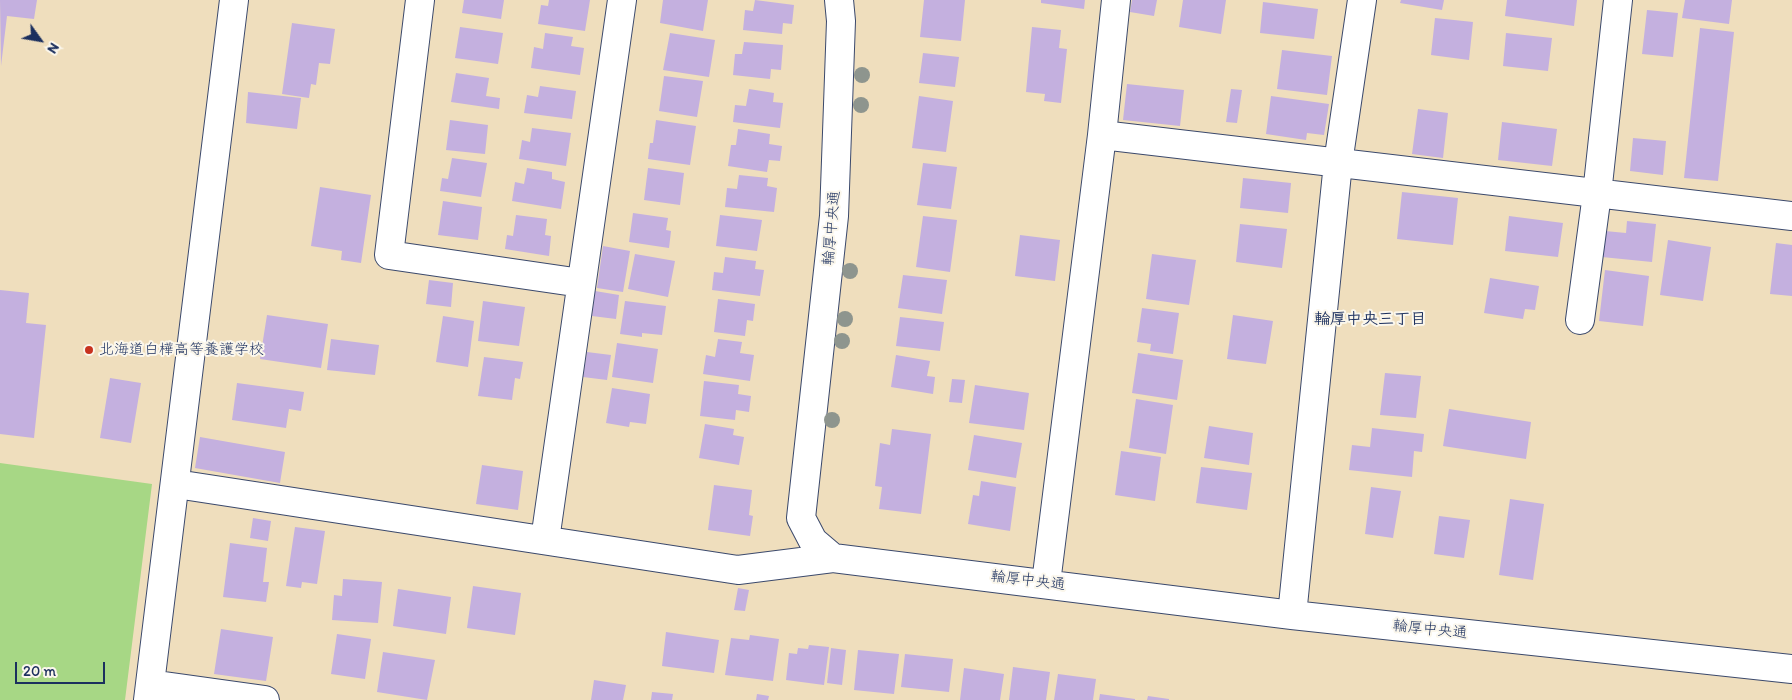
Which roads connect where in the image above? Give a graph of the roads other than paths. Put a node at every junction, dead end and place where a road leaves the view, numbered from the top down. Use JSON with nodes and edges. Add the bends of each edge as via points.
{"nodes":[{"id":1,"x":234,"y":0,"type":"edge"},
{"id":2,"x":420,"y":0,"type":"edge"},
{"id":3,"x":622,"y":0,"type":"edge"},
{"id":4,"x":839,"y":0,"type":"edge"},
{"id":5,"x":1116,"y":0,"type":"edge"},
{"id":6,"x":1362,"y":0,"type":"edge"},
{"id":7,"x":1618,"y":0,"type":"edge"},
{"id":8,"x":1102,"y":135,"type":"junction"},
{"id":9,"x":1338,"y":164,"type":"junction"},
{"id":10,"x":1597,"y":194,"type":"junction"},
{"id":11,"x":1792,"y":216,"type":"edge"},
{"id":12,"x":581,"y":283,"type":"junction"},
{"id":13,"x":1580,"y":320,"type":"dead end"},
{"id":14,"x":176,"y":484,"type":"junction"},
{"id":15,"x":544,"y":540,"type":"junction"},
{"id":16,"x":833,"y":558,"type":"junction"},
{"id":17,"x":1046,"y":583,"type":"junction"},
{"id":18,"x":1292,"y":615,"type":"junction"},
{"id":19,"x":1792,"y":669,"type":"edge"},
{"id":20,"x":149,"y":692,"type":"edge"},
{"id":21,"x":265,"y":700,"type":"edge"}],
"edges":[{"from":1,"to":14,"type":"street"},
{"from":2,"to":12,"type":"street","via":[[389,255]]},
{"from":3,"to":12,"type":"street"},
{"from":4,"to":16,"type":"street","name":"輪厚中央通","via":[[834,216],[801,518],[812,541]]},
{"from":5,"to":8,"type":"street"},
{"from":6,"to":9,"type":"street"},
{"from":7,"to":10,"type":"street"},
{"from":8,"to":9,"type":"street"},
{"from":8,"to":17,"type":"street"},
{"from":9,"to":10,"type":"street"},
{"from":9,"to":18,"type":"street"},
{"from":10,"to":11,"type":"street"},
{"from":10,"to":13,"type":"street"},
{"from":12,"to":15,"type":"street"},
{"from":14,"to":15,"type":"street"},
{"from":14,"to":20,"type":"street"},
{"from":15,"to":16,"type":"street","via":[[738,570]]},
{"from":16,"to":17,"type":"street","name":"輪厚中央通"},
{"from":17,"to":18,"type":"street","name":"輪厚中央通"},
{"from":18,"to":19,"type":"street","name":"輪厚中央通"},
{"from":20,"to":21,"type":"street"}]}
